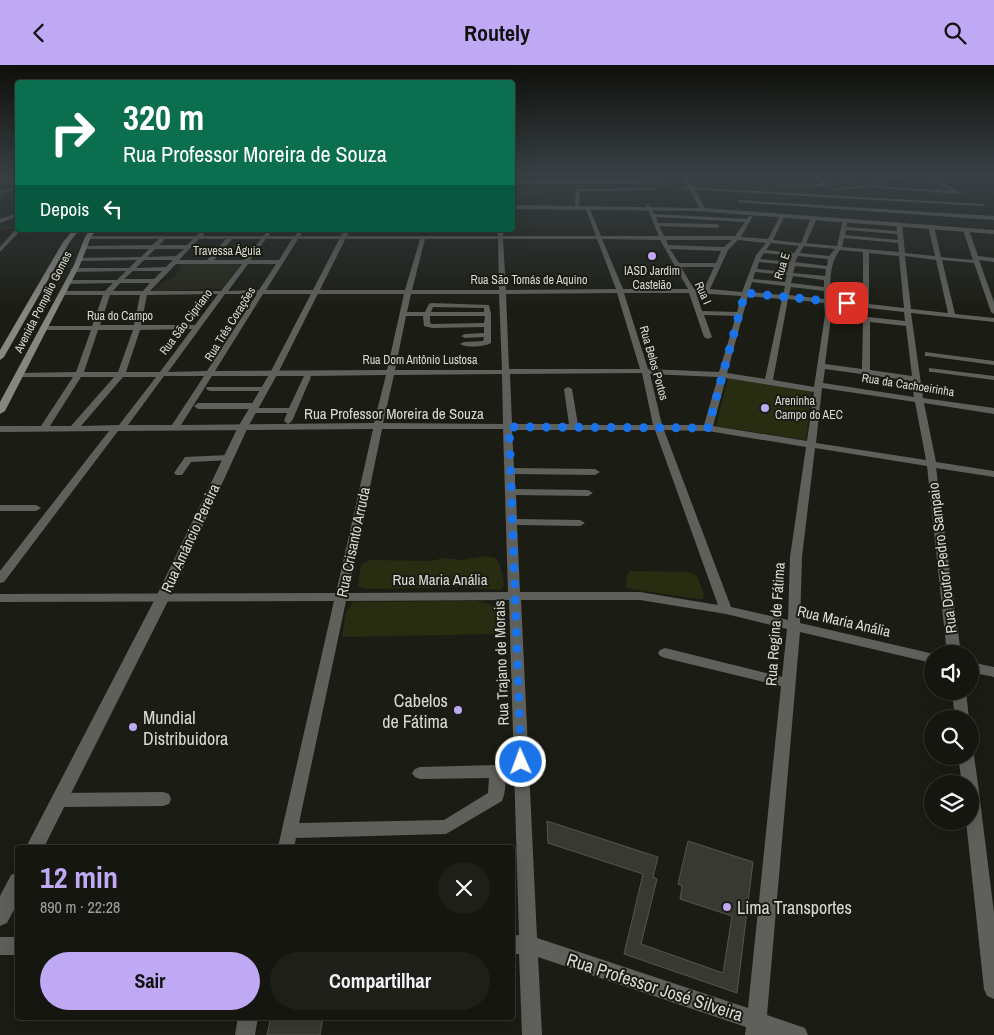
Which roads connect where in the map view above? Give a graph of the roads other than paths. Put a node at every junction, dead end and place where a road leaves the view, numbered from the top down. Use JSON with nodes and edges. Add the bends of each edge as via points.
{"nodes":[{"id":1,"x":589,"y":220,"type":"edge"},
{"id":2,"x":654,"y":220,"type":"edge"},
{"id":3,"x":736,"y":220,"type":"edge"},
{"id":4,"x":781,"y":220,"type":"edge"},
{"id":5,"x":813,"y":220,"type":"edge"},
{"id":6,"x":845,"y":220,"type":"edge"},
{"id":7,"x":848,"y":220,"type":"edge"},
{"id":8,"x":748,"y":221,"type":"joint"},
{"id":9,"x":871,"y":222,"type":"junction"},
{"id":10,"x":655,"y":224,"type":"junction"},
{"id":11,"x":899,"y":224,"type":"junction"},
{"id":12,"x":687,"y":225,"type":"junction"},
{"id":13,"x":704,"y":225,"type":"junction"},
{"id":14,"x":931,"y":226,"type":"junction"},
{"id":15,"x":735,"y":228,"type":"dead end"},
{"id":16,"x":744,"y":228,"type":"junction"},
{"id":17,"x":843,"y":228,"type":"junction"},
{"id":18,"x":966,"y":229,"type":"junction"},
{"id":19,"x":994,"y":231,"type":"edge"},
{"id":20,"x":15,"y":232,"type":"edge"},
{"id":21,"x":74,"y":232,"type":"edge"},
{"id":22,"x":92,"y":232,"type":"edge"},
{"id":23,"x":129,"y":232,"type":"edge"},
{"id":24,"x":204,"y":232,"type":"edge"},
{"id":25,"x":268,"y":232,"type":"edge"},
{"id":26,"x":899,"y":233,"type":"junction"},
{"id":27,"x":299,"y":234,"type":"edge"},
{"id":28,"x":345,"y":234,"type":"edge"},
{"id":29,"x":501,"y":234,"type":"edge"},
{"id":30,"x":427,"y":235,"type":"edge"},
{"id":31,"x":841,"y":236,"type":"junction"},
{"id":32,"x":88,"y":237,"type":"junction"},
{"id":33,"x":123,"y":237,"type":"junction"},
{"id":34,"x":231,"y":237,"type":"junction"},
{"id":35,"x":264,"y":237,"type":"junction"},
{"id":36,"x":598,"y":237,"type":"junction"},
{"id":37,"x":662,"y":237,"type":"junction"},
{"id":38,"x":693,"y":238,"type":"junction"},
{"id":39,"x":712,"y":238,"type":"junction"},
{"id":40,"x":726,"y":238,"type":"junction"},
{"id":41,"x":737,"y":238,"type":"junction"},
{"id":42,"x":770,"y":241,"type":"junction"},
{"id":43,"x":900,"y":241,"type":"junction"},
{"id":44,"x":159,"y":242,"type":"junction"},
{"id":45,"x":803,"y":244,"type":"junction"},
{"id":46,"x":191,"y":245,"type":"junction"},
{"id":47,"x":84,"y":247,"type":"junction"},
{"id":48,"x":666,"y":247,"type":"junction"},
{"id":49,"x":839,"y":248,"type":"junction"},
{"id":50,"x":725,"y":249,"type":"junction"},
{"id":51,"x":0,"y":250,"type":"edge"},
{"id":52,"x":866,"y":251,"type":"junction"},
{"id":53,"x":902,"y":255,"type":"junction"},
{"id":54,"x":141,"y":258,"type":"junction"},
{"id":55,"x":939,"y":258,"type":"junction"},
{"id":56,"x":80,"y":259,"type":"junction"},
{"id":57,"x":994,"y":259,"type":"edge"},
{"id":58,"x":977,"y":260,"type":"junction"},
{"id":59,"x":175,"y":261,"type":"junction"},
{"id":60,"x":209,"y":262,"type":"junction"},
{"id":61,"x":244,"y":262,"type":"junction"},
{"id":62,"x":280,"y":262,"type":"junction"},
{"id":63,"x":676,"y":265,"type":"junction"},
{"id":64,"x":718,"y":265,"type":"junction"},
{"id":65,"x":167,"y":269,"type":"junction"},
{"id":66,"x":73,"y":270,"type":"junction"},
{"id":67,"x":753,"y":270,"type":"junction"},
{"id":68,"x":128,"y":272,"type":"junction"},
{"id":69,"x":790,"y":274,"type":"junction"},
{"id":70,"x":160,"y":275,"type":"junction"},
{"id":71,"x":828,"y":278,"type":"junction"},
{"id":72,"x":119,"y":281,"type":"junction"},
{"id":73,"x":155,"y":281,"type":"junction"},
{"id":74,"x":68,"y":282,"type":"junction"},
{"id":75,"x":109,"y":290,"type":"junction"},
{"id":76,"x":146,"y":290,"type":"junction"},
{"id":77,"x":620,"y":291,"type":"junction"},
{"id":78,"x":692,"y":291,"type":"junction"},
{"id":79,"x":709,"y":291,"type":"junction"},
{"id":80,"x":224,"y":292,"type":"junction"},
{"id":81,"x":262,"y":292,"type":"junction"},
{"id":82,"x":315,"y":292,"type":"junction"},
{"id":83,"x":408,"y":292,"type":"junction"},
{"id":84,"x":504,"y":292,"type":"junction"},
{"id":85,"x":62,"y":293,"type":"junction"},
{"id":86,"x":716,"y":299,"type":"dead end"},
{"id":87,"x":866,"y":306,"type":"junction"},
{"id":88,"x":908,"y":311,"type":"junction"},
{"id":89,"x":994,"y":312,"type":"edge"},
{"id":90,"x":699,"y":313,"type":"junction"},
{"id":91,"x":403,"y":314,"type":"junction"},
{"id":92,"x":426,"y":314,"type":"junction"},
{"id":93,"x":740,"y":314,"type":"junction"},
{"id":94,"x":828,"y":315,"type":"junction"},
{"id":95,"x":952,"y":315,"type":"junction"},
{"id":96,"x":867,"y":319,"type":"junction"},
{"id":97,"x":994,"y":321,"type":"edge"},
{"id":98,"x":909,"y":324,"type":"junction"},
{"id":99,"x":488,"y":325,"type":"junction"},
{"id":100,"x":94,"y":327,"type":"junction"},
{"id":101,"x":137,"y":327,"type":"junction"},
{"id":102,"x":198,"y":327,"type":"junction"},
{"id":103,"x":43,"y":328,"type":"junction"},
{"id":104,"x":465,"y":335,"type":"dead end"},
{"id":105,"x":488,"y":335,"type":"junction"},
{"id":106,"x":708,"y":337,"type":"dead end"},
{"id":107,"x":464,"y":344,"type":"dead end"},
{"id":108,"x":928,"y":354,"type":"dead end"},
{"id":109,"x":0,"y":357,"type":"edge"},
{"id":110,"x":994,"y":363,"type":"edge"},
{"id":111,"x":821,"y":366,"type":"junction"},
{"id":112,"x":932,"y":370,"type":"dead end"},
{"id":113,"x":507,"y":371,"type":"junction"},
{"id":114,"x":645,"y":371,"type":"junction"},
{"id":115,"x":164,"y":372,"type":"junction"},
{"id":116,"x":390,"y":372,"type":"junction"},
{"id":117,"x":866,"y":372,"type":"junction"},
{"id":118,"x":80,"y":373,"type":"junction"},
{"id":119,"x":122,"y":373,"type":"junction"},
{"id":120,"x":212,"y":373,"type":"junction"},
{"id":121,"x":274,"y":373,"type":"junction"},
{"id":122,"x":20,"y":375,"type":"junction"},
{"id":123,"x":722,"y":375,"type":"junction"},
{"id":124,"x":308,"y":377,"type":"dead end"},
{"id":125,"x":994,"y":378,"type":"edge"},
{"id":126,"x":917,"y":379,"type":"junction"},
{"id":127,"x":769,"y":382,"type":"junction"},
{"id":128,"x":819,"y":387,"type":"junction"},
{"id":129,"x":210,"y":389,"type":"dead end"},
{"id":130,"x":264,"y":389,"type":"junction"},
{"id":131,"x":568,"y":389,"type":"dead end"},
{"id":132,"x":919,"y":400,"type":"junction"},
{"id":133,"x":198,"y":406,"type":"dead end"},
{"id":134,"x":254,"y":408,"type":"junction"},
{"id":135,"x":0,"y":411,"type":"edge"},
{"id":136,"x":292,"y":411,"type":"junction"},
{"id":137,"x":994,"y":411,"type":"edge"},
{"id":138,"x":288,"y":421,"type":"dead end"},
{"id":139,"x":243,"y":427,"type":"junction"},
{"id":140,"x":378,"y":427,"type":"junction"},
{"id":141,"x":509,"y":427,"type":"junction"},
{"id":142,"x":574,"y":427,"type":"junction"},
{"id":143,"x":658,"y":427,"type":"junction"},
{"id":144,"x":44,"y":428,"type":"junction"},
{"id":145,"x":74,"y":428,"type":"junction"},
{"id":146,"x":175,"y":428,"type":"junction"},
{"id":147,"x":708,"y":428,"type":"junction"},
{"id":148,"x":0,"y":429,"type":"edge"},
{"id":149,"x":118,"y":429,"type":"junction"},
{"id":150,"x":810,"y":444,"type":"junction"},
{"id":151,"x":228,"y":458,"type":"junction"},
{"id":152,"x":931,"y":463,"type":"junction"},
{"id":153,"x":511,"y":471,"type":"junction"},
{"id":154,"x":594,"y":472,"type":"dead end"},
{"id":155,"x":179,"y":473,"type":"dead end"},
{"id":156,"x":994,"y":474,"type":"edge"},
{"id":157,"x":512,"y":492,"type":"junction"},
{"id":158,"x":588,"y":493,"type":"dead end"},
{"id":159,"x":36,"y":508,"type":"dead end"},
{"id":160,"x":0,"y":509,"type":"edge"},
{"id":161,"x":513,"y":522,"type":"junction"},
{"id":162,"x":580,"y":523,"type":"dead end"},
{"id":163,"x":0,"y":579,"type":"edge"},
{"id":164,"x":516,"y":595,"type":"junction"},
{"id":165,"x":341,"y":596,"type":"junction"},
{"id":166,"x":162,"y":597,"type":"junction"},
{"id":167,"x":0,"y":598,"type":"edge"},
{"id":168,"x":726,"y":610,"type":"junction"},
{"id":169,"x":794,"y":626,"type":"junction"},
{"id":170,"x":953,"y":645,"type":"edge"},
{"id":171,"x":666,"y":653,"type":"dead end"},
{"id":172,"x":924,"y":656,"type":"edge"},
{"id":173,"x":979,"y":669,"type":"edge"},
{"id":174,"x":994,"y":672,"type":"edge"},
{"id":175,"x":788,"y":683,"type":"junction"},
{"id":176,"x":420,"y":773,"type":"dead end"},
{"id":177,"x":163,"y":799,"type":"dead end"},
{"id":178,"x":59,"y":800,"type":"junction"},
{"id":179,"x":975,"y":830,"type":"edge"},
{"id":180,"x":289,"y":831,"type":"junction"},
{"id":181,"x":36,"y":845,"type":"edge"},
{"id":182,"x":286,"y":845,"type":"edge"},
{"id":183,"x":15,"y":887,"type":"edge"},
{"id":184,"x":0,"y":916,"type":"edge"},
{"id":185,"x":520,"y":945,"type":"edge"},
{"id":186,"x":0,"y":946,"type":"edge"},
{"id":187,"x":15,"y":946,"type":"edge"},
{"id":188,"x":994,"y":989,"type":"edge"},
{"id":189,"x":248,"y":1020,"type":"edge"},
{"id":190,"x":755,"y":1028,"type":"edge"},
{"id":191,"x":245,"y":1035,"type":"edge"},
{"id":192,"x":532,"y":1035,"type":"edge"},
{"id":193,"x":798,"y":1035,"type":"edge"}],
"edges":[{"from":1,"to":36,"type":"street","name":"Rua Belos Portos"},
{"from":2,"to":10,"type":"street","name":"Rua I"},
{"from":3,"to":8,"type":"street"},
{"from":4,"to":42,"type":"street"},
{"from":5,"to":45,"type":"street","name":"Rua E"},
{"from":6,"to":17,"type":"street"},
{"from":7,"to":9,"type":"street"},
{"from":8,"to":16,"type":"street"},
{"from":9,"to":11,"type":"street"},
{"from":9,"to":14,"type":"street"},
{"from":10,"to":12,"type":"street"},
{"from":10,"to":37,"type":"street","name":"Rua I"},
{"from":11,"to":14,"type":"street"},
{"from":11,"to":26,"type":"street","name":"Rua Doutor Pedro Sampaio"},
{"from":12,"to":13,"type":"street"},
{"from":12,"to":38,"type":"street"},
{"from":13,"to":39,"type":"street"},
{"from":13,"to":40,"type":"street","via":[[723,227]]},
{"from":14,"to":18,"type":"street"},
{"from":14,"to":19,"type":"street"},
{"from":14,"to":55,"type":"street"},
{"from":15,"to":16,"type":"street"},
{"from":16,"to":41,"type":"street"},
{"from":17,"to":26,"type":"street"},
{"from":17,"to":31,"type":"street"},
{"from":18,"to":19,"type":"street"},
{"from":18,"to":58,"type":"street"},
{"from":20,"to":51,"type":"street"},
{"from":21,"to":109,"type":"main road","name":"Avenida Pompílio Gomes"},
{"from":22,"to":32,"type":"main road","name":"Avenida Pompílio Gomes"},
{"from":23,"to":33,"type":"street"},
{"from":24,"to":46,"type":"street"},
{"from":25,"to":35,"type":"street","name":"Rua São Cipriano"},
{"from":26,"to":43,"type":"street","name":"Rua Doutor Pedro Sampaio"},
{"from":27,"to":28,"type":"street"},
{"from":27,"to":35,"type":"street"},
{"from":27,"to":62,"type":"street","name":"Rua Três Corações"},
{"from":28,"to":30,"type":"street"},
{"from":28,"to":82,"type":"street","name":"Rua Amâncio Pereira"},
{"from":29,"to":30,"type":"street"},
{"from":29,"to":36,"type":"street"},
{"from":29,"to":84,"type":"street","name":"Rua Trajano de Morais"},
{"from":30,"to":83,"type":"street","name":"Rua Crisanto Arruda"},
{"from":31,"to":43,"type":"street"},
{"from":31,"to":49,"type":"street"},
{"from":32,"to":33,"type":"street"},
{"from":32,"to":47,"type":"main road","name":"Avenida Pompílio Gomes"},
{"from":33,"to":44,"type":"street"},
{"from":34,"to":35,"type":"street"},
{"from":34,"to":46,"type":"street"},
{"from":34,"to":60,"type":"street"},
{"from":35,"to":61,"type":"street","name":"Rua São Cipriano"},
{"from":36,"to":37,"type":"street"},
{"from":36,"to":77,"type":"street","name":"Rua Belos Portos"},
{"from":37,"to":38,"type":"street"},
{"from":37,"to":48,"type":"street","name":"Rua I"},
{"from":38,"to":39,"type":"street"},
{"from":39,"to":40,"type":"street"},
{"from":40,"to":41,"type":"street"},
{"from":41,"to":42,"type":"street"},
{"from":41,"to":50,"type":"street"},
{"from":42,"to":45,"type":"street"},
{"from":42,"to":67,"type":"street"},
{"from":43,"to":53,"type":"street","name":"Rua Doutor Pedro Sampaio"},
{"from":44,"to":46,"type":"street"},
{"from":44,"to":46,"type":"street"},
{"from":44,"to":47,"type":"street"},
{"from":44,"to":54,"type":"street"},
{"from":45,"to":49,"type":"street"},
{"from":45,"to":69,"type":"street","name":"Rua E"},
{"from":46,"to":54,"type":"street"},
{"from":46,"to":59,"type":"street"},
{"from":47,"to":56,"type":"main road","name":"Avenida Pompílio Gomes"},
{"from":48,"to":50,"type":"street"},
{"from":48,"to":63,"type":"street","name":"Rua I"},
{"from":49,"to":52,"type":"street"},
{"from":49,"to":71,"type":"street"},
{"from":50,"to":64,"type":"street"},
{"from":52,"to":53,"type":"street"},
{"from":52,"to":87,"type":"street"},
{"from":53,"to":55,"type":"street"},
{"from":53,"to":88,"type":"street","name":"Rua Doutor Pedro Sampaio"},
{"from":54,"to":56,"type":"street"},
{"from":54,"to":59,"type":"street","name":"Travessa Águia"},
{"from":54,"to":68,"type":"street"},
{"from":55,"to":58,"type":"street"},
{"from":55,"to":95,"type":"street"},
{"from":56,"to":66,"type":"main road","name":"Avenida Pompílio Gomes"},
{"from":57,"to":58,"type":"street"},
{"from":58,"to":89,"type":"street"},
{"from":59,"to":60,"type":"street","name":"Travessa Águia"},
{"from":59,"to":65,"type":"street"},
{"from":60,"to":61,"type":"street","name":"Travessa Águia"},
{"from":61,"to":62,"type":"street","name":"Travessa Águia"},
{"from":61,"to":80,"type":"street","name":"Rua São Cipriano"},
{"from":62,"to":81,"type":"street","name":"Rua Três Corações"},
{"from":63,"to":64,"type":"street"},
{"from":63,"to":78,"type":"street","name":"Rua I"},
{"from":64,"to":79,"type":"street"},
{"from":65,"to":68,"type":"street"},
{"from":65,"to":70,"type":"street"},
{"from":66,"to":68,"type":"street"},
{"from":66,"to":74,"type":"main road","name":"Avenida Pompílio Gomes"},
{"from":67,"to":69,"type":"street","name":"Rua São Tomás de Aquino"},
{"from":67,"to":69,"type":"street"},
{"from":67,"to":69,"type":"street"},
{"from":67,"to":69,"type":"street"},
{"from":67,"to":69,"type":"street"},
{"from":67,"to":79,"type":"street","name":"Rua São Tomás de Aquino"},
{"from":67,"to":93,"type":"street"},
{"from":68,"to":70,"type":"street"},
{"from":68,"to":72,"type":"street"},
{"from":69,"to":71,"type":"street","name":"Rua São Tomás de Aquino"},
{"from":69,"to":71,"type":"street"},
{"from":69,"to":71,"type":"street"},
{"from":69,"to":71,"type":"street"},
{"from":69,"to":71,"type":"street"},
{"from":69,"to":127,"type":"street","name":"Rua E"},
{"from":70,"to":73,"type":"street"},
{"from":71,"to":87,"type":"street","name":"Rua São Tomás de Aquino"},
{"from":71,"to":94,"type":"street","name":"Rua Regina de Fátima"},
{"from":72,"to":73,"type":"street"},
{"from":72,"to":74,"type":"street"},
{"from":72,"to":75,"type":"street"},
{"from":73,"to":76,"type":"street"},
{"from":74,"to":85,"type":"main road","name":"Avenida Pompílio Gomes"},
{"from":75,"to":76,"type":"street","name":"Rua São Tomás de Aquino"},
{"from":75,"to":85,"type":"street","name":"Rua São Tomás de Aquino"},
{"from":75,"to":100,"type":"street"},
{"from":76,"to":80,"type":"street","name":"Rua São Tomás de Aquino"},
{"from":76,"to":101,"type":"street"},
{"from":77,"to":78,"type":"street","name":"Rua São Tomás de Aquino"},
{"from":77,"to":84,"type":"street","name":"Rua São Tomás de Aquino"},
{"from":77,"to":114,"type":"street","name":"Rua Belos Portos"},
{"from":78,"to":79,"type":"street","name":"Rua São Tomás de Aquino"},
{"from":78,"to":90,"type":"street","name":"Rua I"},
{"from":79,"to":86,"type":"street"},
{"from":80,"to":81,"type":"street","name":"Rua São Tomás de Aquino"},
{"from":80,"to":102,"type":"street","name":"Rua São Cipriano"},
{"from":81,"to":82,"type":"street","name":"Rua São Tomás de Aquino"},
{"from":81,"to":120,"type":"street","name":"Rua Três Corações"},
{"from":82,"to":83,"type":"street","name":"Rua São Tomás de Aquino"},
{"from":82,"to":121,"type":"street","name":"Rua Amâncio Pereira"},
{"from":83,"to":84,"type":"street","name":"Rua São Tomás de Aquino"},
{"from":83,"to":91,"type":"street","name":"Rua Crisanto Arruda"},
{"from":84,"to":113,"type":"street","name":"Rua Trajano de Morais"},
{"from":85,"to":103,"type":"main road","name":"Avenida Pompílio Gomes"},
{"from":87,"to":88,"type":"street","name":"Rua São Tomás de Aquino"},
{"from":88,"to":95,"type":"street","name":"Rua São Tomás de Aquino"},
{"from":88,"to":98,"type":"street","name":"Rua Doutor Pedro Sampaio"},
{"from":90,"to":93,"type":"street","via":[[721,310]]},
{"from":90,"to":106,"type":"street","name":"Rua I"},
{"from":91,"to":92,"type":"street"},
{"from":91,"to":116,"type":"street","name":"Rua Crisanto Arruda"},
{"from":92,"to":99,"type":"street","via":[[488,314]]},
{"from":92,"to":99,"type":"street","via":[[426,325]]},
{"from":93,"to":123,"type":"street"},
{"from":94,"to":96,"type":"street"},
{"from":94,"to":111,"type":"street","name":"Rua Regina de Fátima"},
{"from":95,"to":97,"type":"street","name":"Rua São Tomás de Aquino"},
{"from":96,"to":98,"type":"street"},
{"from":96,"to":117,"type":"street"},
{"from":98,"to":126,"type":"street","name":"Rua Doutor Pedro Sampaio"},
{"from":99,"to":105,"type":"street"},
{"from":100,"to":101,"type":"street","name":"Rua do Campo"},
{"from":100,"to":103,"type":"street","name":"Rua do Campo"},
{"from":100,"to":118,"type":"street"},
{"from":101,"to":102,"type":"street","name":"Rua do Campo"},
{"from":101,"to":119,"type":"street"},
{"from":102,"to":115,"type":"street","name":"Rua São Cipriano"},
{"from":103,"to":122,"type":"main road","name":"Avenida Pompílio Gomes"},
{"from":104,"to":105,"type":"street"},
{"from":105,"to":107,"type":"street","via":[[487,343]]},
{"from":108,"to":110,"type":"street"},
{"from":111,"to":117,"type":"street"},
{"from":111,"to":128,"type":"street","name":"Rua Regina de Fátima"},
{"from":112,"to":125,"type":"street"},
{"from":113,"to":114,"type":"street","name":"Rua Dom Antônio Lustosa"},
{"from":113,"to":116,"type":"street","name":"Rua Dom Antônio Lustosa"},
{"from":113,"to":141,"type":"street","name":"Rua Trajano de Morais"},
{"from":114,"to":123,"type":"street","name":"Rua Dom Antônio Lustosa"},
{"from":114,"to":143,"type":"street","name":"Rua Belos Portos"},
{"from":115,"to":119,"type":"street","name":"Rua Dom Antônio Lustosa"},
{"from":115,"to":120,"type":"street","name":"Rua Dom Antônio Lustosa"},
{"from":115,"to":149,"type":"street","name":"Rua São Cipriano"},
{"from":116,"to":121,"type":"street","name":"Rua Dom Antônio Lustosa"},
{"from":116,"to":140,"type":"street","name":"Rua Crisanto Arruda"},
{"from":117,"to":126,"type":"street"},
{"from":118,"to":119,"type":"street","name":"Rua Dom Antônio Lustosa"},
{"from":118,"to":122,"type":"street","name":"Rua Dom Antônio Lustosa"},
{"from":118,"to":144,"type":"street"},
{"from":119,"to":145,"type":"street"},
{"from":120,"to":121,"type":"street","name":"Rua Dom Antônio Lustosa"},
{"from":120,"to":146,"type":"street","name":"Rua Três Corações"},
{"from":121,"to":130,"type":"street","name":"Rua Amâncio Pereira"},
{"from":122,"to":135,"type":"main road","name":"Avenida Pompílio Gomes"},
{"from":123,"to":127,"type":"street","name":"Rua Dom Antônio Lustosa"},
{"from":123,"to":147,"type":"street"},
{"from":124,"to":136,"type":"street"},
{"from":126,"to":132,"type":"street","name":"Rua Doutor Pedro Sampaio"},
{"from":127,"to":128,"type":"street","name":"Rua Dom Antônio Lustosa"},
{"from":128,"to":132,"type":"street","name":"Rua da Cachoeirinha"},
{"from":128,"to":150,"type":"street","name":"Rua Regina de Fátima"},
{"from":129,"to":130,"type":"street"},
{"from":130,"to":134,"type":"street","name":"Rua Amâncio Pereira"},
{"from":131,"to":142,"type":"street"},
{"from":132,"to":137,"type":"street","name":"Rua da Cachoeirinha"},
{"from":132,"to":152,"type":"street","name":"Rua Doutor Pedro Sampaio"},
{"from":133,"to":134,"type":"street"},
{"from":134,"to":136,"type":"street"},
{"from":134,"to":139,"type":"street","name":"Rua Amâncio Pereira"},
{"from":136,"to":138,"type":"street"},
{"from":139,"to":140,"type":"street","name":"Rua Professor Moreira de Souza"},
{"from":139,"to":146,"type":"street","name":"Rua Professor Moreira de Souza"},
{"from":139,"to":151,"type":"street","name":"Rua Amâncio Pereira"},
{"from":140,"to":141,"type":"street","name":"Rua Professor Moreira de Souza"},
{"from":140,"to":165,"type":"street","name":"Rua Crisanto Arruda"},
{"from":141,"to":142,"type":"street","name":"Rua Professor Moreira de Souza"},
{"from":141,"to":153,"type":"street","name":"Rua Trajano de Morais"},
{"from":142,"to":143,"type":"street","name":"Rua Professor Moreira de Souza"},
{"from":143,"to":147,"type":"street","name":"Rua Professor Moreira de Souza"},
{"from":143,"to":168,"type":"street","name":"Rua Belos Portos"},
{"from":144,"to":145,"type":"street","name":"Rua Professor Moreira de Souza"},
{"from":144,"to":148,"type":"street","name":"Rua Professor Moreira de Souza"},
{"from":145,"to":149,"type":"street","name":"Rua Professor Moreira de Souza"},
{"from":146,"to":149,"type":"street","name":"Rua Professor Moreira de Souza"},
{"from":147,"to":150,"type":"street","name":"Rua Professor Moreira de Souza"},
{"from":149,"to":163,"type":"street","name":"Rua São Cipriano"},
{"from":150,"to":152,"type":"street","name":"Rua Professor Moreira de Souza"},
{"from":150,"to":169,"type":"street","name":"Rua Regina de Fátima","via":[[796,557]]},
{"from":151,"to":155,"type":"street","via":[[188,459]]},
{"from":151,"to":166,"type":"street","name":"Rua Amâncio Pereira"},
{"from":152,"to":156,"type":"street","name":"Rua Professor Moreira de Souza"},
{"from":152,"to":170,"type":"street","name":"Rua Doutor Pedro Sampaio"},
{"from":153,"to":154,"type":"street"},
{"from":153,"to":157,"type":"street","name":"Rua Trajano de Morais"},
{"from":157,"to":158,"type":"street"},
{"from":157,"to":161,"type":"street","name":"Rua Trajano de Morais"},
{"from":159,"to":160,"type":"street"},
{"from":161,"to":162,"type":"street"},
{"from":161,"to":164,"type":"street","name":"Rua Trajano de Morais"},
{"from":164,"to":165,"type":"street","name":"Rua Maria Anália"},
{"from":164,"to":168,"type":"street","name":"Rua Maria Anália","via":[[640,596]]},
{"from":164,"to":185,"type":"street","name":"Rua Trajano de Morais"},
{"from":165,"to":166,"type":"street","name":"Rua Maria Anália"},
{"from":165,"to":180,"type":"street","name":"Rua Crisanto Arruda"},
{"from":166,"to":167,"type":"street","name":"Rua Maria Anália"},
{"from":166,"to":178,"type":"street","name":"Rua Amâncio Pereira"},
{"from":168,"to":169,"type":"street","name":"Rua Maria Anália"},
{"from":169,"to":172,"type":"street","name":"Rua Maria Anália"},
{"from":169,"to":175,"type":"street","name":"Rua Regina de Fátima"},
{"from":171,"to":175,"type":"street"},
{"from":173,"to":174,"type":"street"},
{"from":175,"to":190,"type":"street","name":"Rua Regina de Fátima"},
{"from":176,"to":180,"type":"street","via":[[497,771],[496,796],[446,827]]},
{"from":177,"to":178,"type":"street"},
{"from":178,"to":181,"type":"street","name":"Rua Amâncio Pereira"},
{"from":179,"to":188,"type":"street"},
{"from":180,"to":182,"type":"street","name":"Rua Crisanto Arruda"},
{"from":183,"to":184,"type":"street"},
{"from":185,"to":190,"type":"street","name":"Rua Professor José Silveira"},
{"from":185,"to":192,"type":"street","name":"Rua Trajano de Morais"},
{"from":186,"to":187,"type":"street"},
{"from":189,"to":191,"type":"street"},
{"from":190,"to":193,"type":"street","name":"Rua Professor José Silveira"}]}
